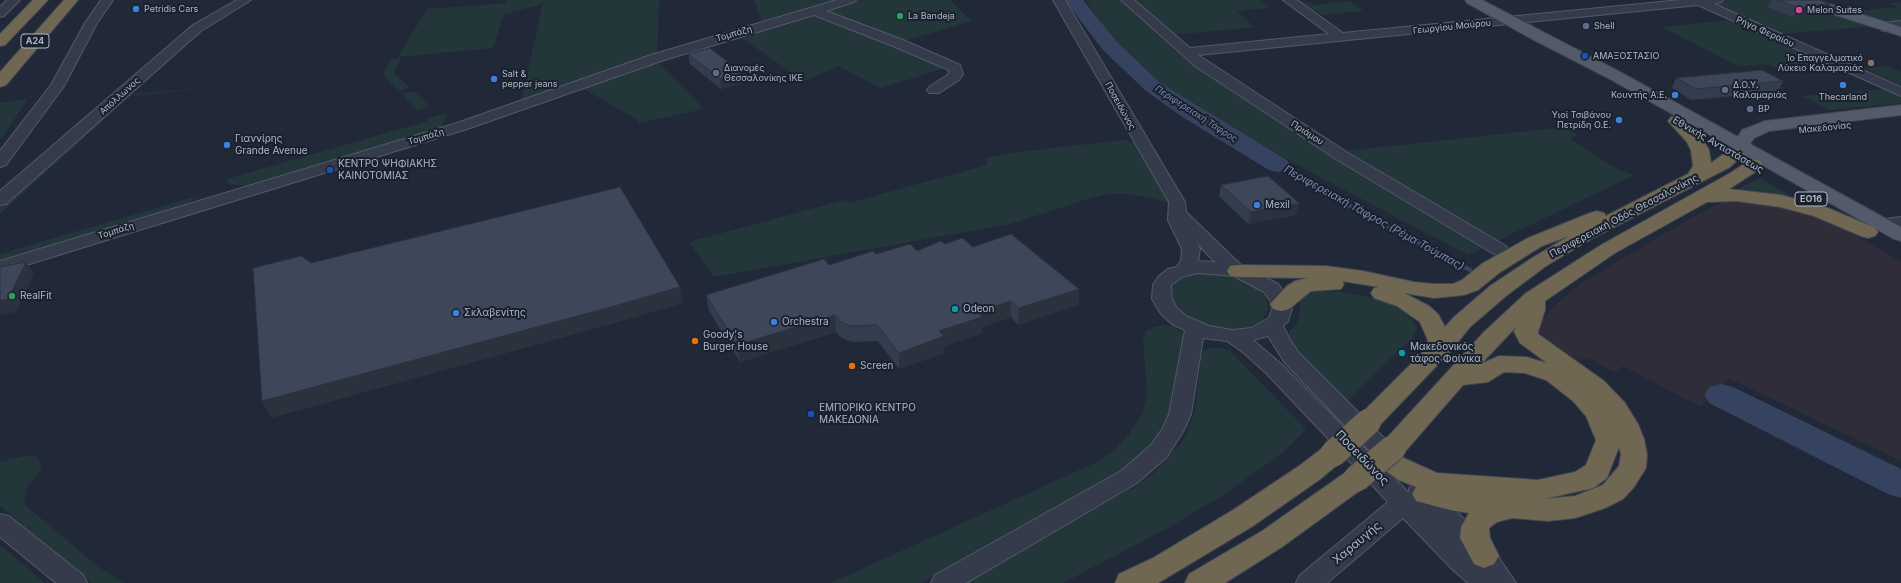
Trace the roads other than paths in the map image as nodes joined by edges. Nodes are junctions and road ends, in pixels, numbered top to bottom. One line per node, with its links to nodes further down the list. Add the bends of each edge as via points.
1 (14, 0): 15 (street)
2 (41, 0): 22 (highway, Α24)
3 (71, 0): 24 (highway, Α24)
4 (107, 0): 34 (street, via 90,23 57,86)
5 (245, 0): 38 (street, Απόλλωνος, via 197,28)
6 (850, 0): 14 (street, Τομπάζη)
7 (1059, 0): 39 (street, Ποσειδώνος, via 1177,202)
8 (1127, 0): 23 (street, Πριάμου)
9 (1289, 0): 21 (street)
10 (1472, 0): 16 (main road, Εθνικής Αντιστάσεως / ΕΟ16)
11 (1717, 0): 13 (street, Γεωργίου Μαύρου)
12 (1803, 0): 18 (main road)
13 (1697, 1): 16 (street, Γεωργίου Μαύρου); 26 (street, Ρήγα Φεραίου)
14 (815, 11): 25 (street, via 955,68 954,77); 44 (street, Τομπάζη, via 656,58 462,126)
15 (0, 14)
16 (1511, 21): 20 (main road, Εθνικής Αντιστάσεως / ΕΟ16); 21 (street, Γεωργίου Μαύρου)
17 (1901, 25): 18 (street)
18 (1883, 27): 19 (main road)
19 (1901, 32)
20 (1537, 36): 29 (main road, Εθνικής Αντιστάσεως / ΕΟ16, via 1579,65); 30 (main road, Εθνικής Αντιστάσεως / ΕΟ16)
21 (1342, 38): 23 (street, Γεωργίου Μαύρου)
22 (0, 42)
23 (1187, 52): 42 (street, Πριάμου, via 1342,156)
24 (0, 82)
25 (934, 90)
26 (1901, 92)
27 (1901, 110): 31 (main road, Μακεδονίας, via 1798,120)
28 (1901, 120): 33 (main road, Μακεδονίας, via 1779,134 1765,142)
29 (1677, 121): 32 (main road, Εθνικής Αντιστάσεως / ΕΟ16); 35 (highway, via 1700,150 1702,166)
30 (1698, 121): 31 (main road, Μακεδονίας, via 1732,129); 32 (main road, Εθνικής Αντιστάσεως / ΕΟ16)
31 (1758, 128): 32 (main road, Περιφερειακή Οδός Θεσσαλονίκης, via 1748,134)
32 (1738, 150): 33 (main road, Εθνικής Αντιστάσεως / ΕΟ16); 35 (highway, Περιφερειακή Οδός Θεσσαλονίκης, via 1724,163)
33 (1757, 160): 37 (highway, Περιφερειακή Οδός Θεσσαλονίκης); 40 (main road, Εθνικής Αντιστάσεως / ΕΟ16)
34 (0, 162)
35 (1696, 177): 36 (highway, Περιφερειακή Οδός Θεσσαλονίκης)
36 (1660, 196): 46 (highway, via 1548,235 1502,261 1470,285 1456,290 1414,289 1363,277 1326,272); 52 (highway, Περιφερειακή Οδός Θεσσαλονίκης, via 1586,234 1539,262 1480,306)
37 (1698, 199): 40 (highway, via 1727,194 1774,199); 47 (highway, Περιφερειακή Οδός Θεσσαλονίκης, via 1608,249)
38 (0, 200)
39 (1177, 214): 45 (street, Ποσειδώνος, via 1177,220 1191,249 1190,260); 46 (street, via 1186,220 1216,254)
40 (1884, 226): 41 (main road, Εθνικής Αντιστάσεως / ΕΟ16); 43 (main road, Εθνικής Αντιστάσεως / ΕΟ16)
41 (1901, 235)
42 (1500, 250)
43 (1901, 250)
44 (0, 266)
45 (1184, 270): 46 (street, via 1209,267); 50 (street, via 1166,280 1160,294 1164,305 1173,316)
46 (1237, 271): 48 (street, via 1254,277 1271,288)
47 (1534, 298): 53 (highway, Περιφερειακή Οδός Θεσσαλονίκης, via 1492,337); 56 (highway, via 1534,310 1526,332 1528,338 1605,397 1625,424 1634,454 1632,468 1624,480 1613,492 1595,501 1575,507 1548,510)
48 (1281, 304): 49 (street, via 1281,316); 52 (highway, via 1295,291 1311,284 1335,284 1370,289 1405,301 1421,311 1435,328)
49 (1273, 325): 51 (street, via 1256,334); 54 (street, Ποσειδώνος, via 1292,358)
50 (1195, 328): 51 (street, via 1213,334); 60 (street, via 1180,414 1159,451 1129,477)
51 (1232, 336): 55 (street, Ποσειδώνος, via 1251,348)
52 (1440, 348): 61 (highway, Περιφερειακή Οδός Θεσσαλονίκης, bridge, via 1368,422 1302,477 1237,522 1164,566)
53 (1456, 378): 54 (highway, Περιφερειακή Οδός Θεσσαλονίκης); 55 (highway, via 1479,376 1499,364 1526,365 1546,370 1570,384 1582,395 1597,412 1609,440 1597,471 1578,482 1538,490)
54 (1395, 456): 55 (highway, via 1419,477); 62 (highway, Περιφερειακή Οδός Θεσσαλονίκης, bridge, via 1356,479 1272,539)
55 (1426, 494): 56 (highway, via 1450,500); 58 (street, Ποσειδώνος, via 1462,563); 63 (street, Χαραυγής)
56 (1515, 508): 58 (highway, via 1489,513 1479,520 1475,527 1475,538)
57 (0, 523): 59 (street)
58 (1486, 570): 64 (street, Ποσειδώνος)
59 (74, 583)
60 (944, 583)
61 (1130, 583)
62 (1200, 583)
63 (1309, 583)
64 (1503, 583)

